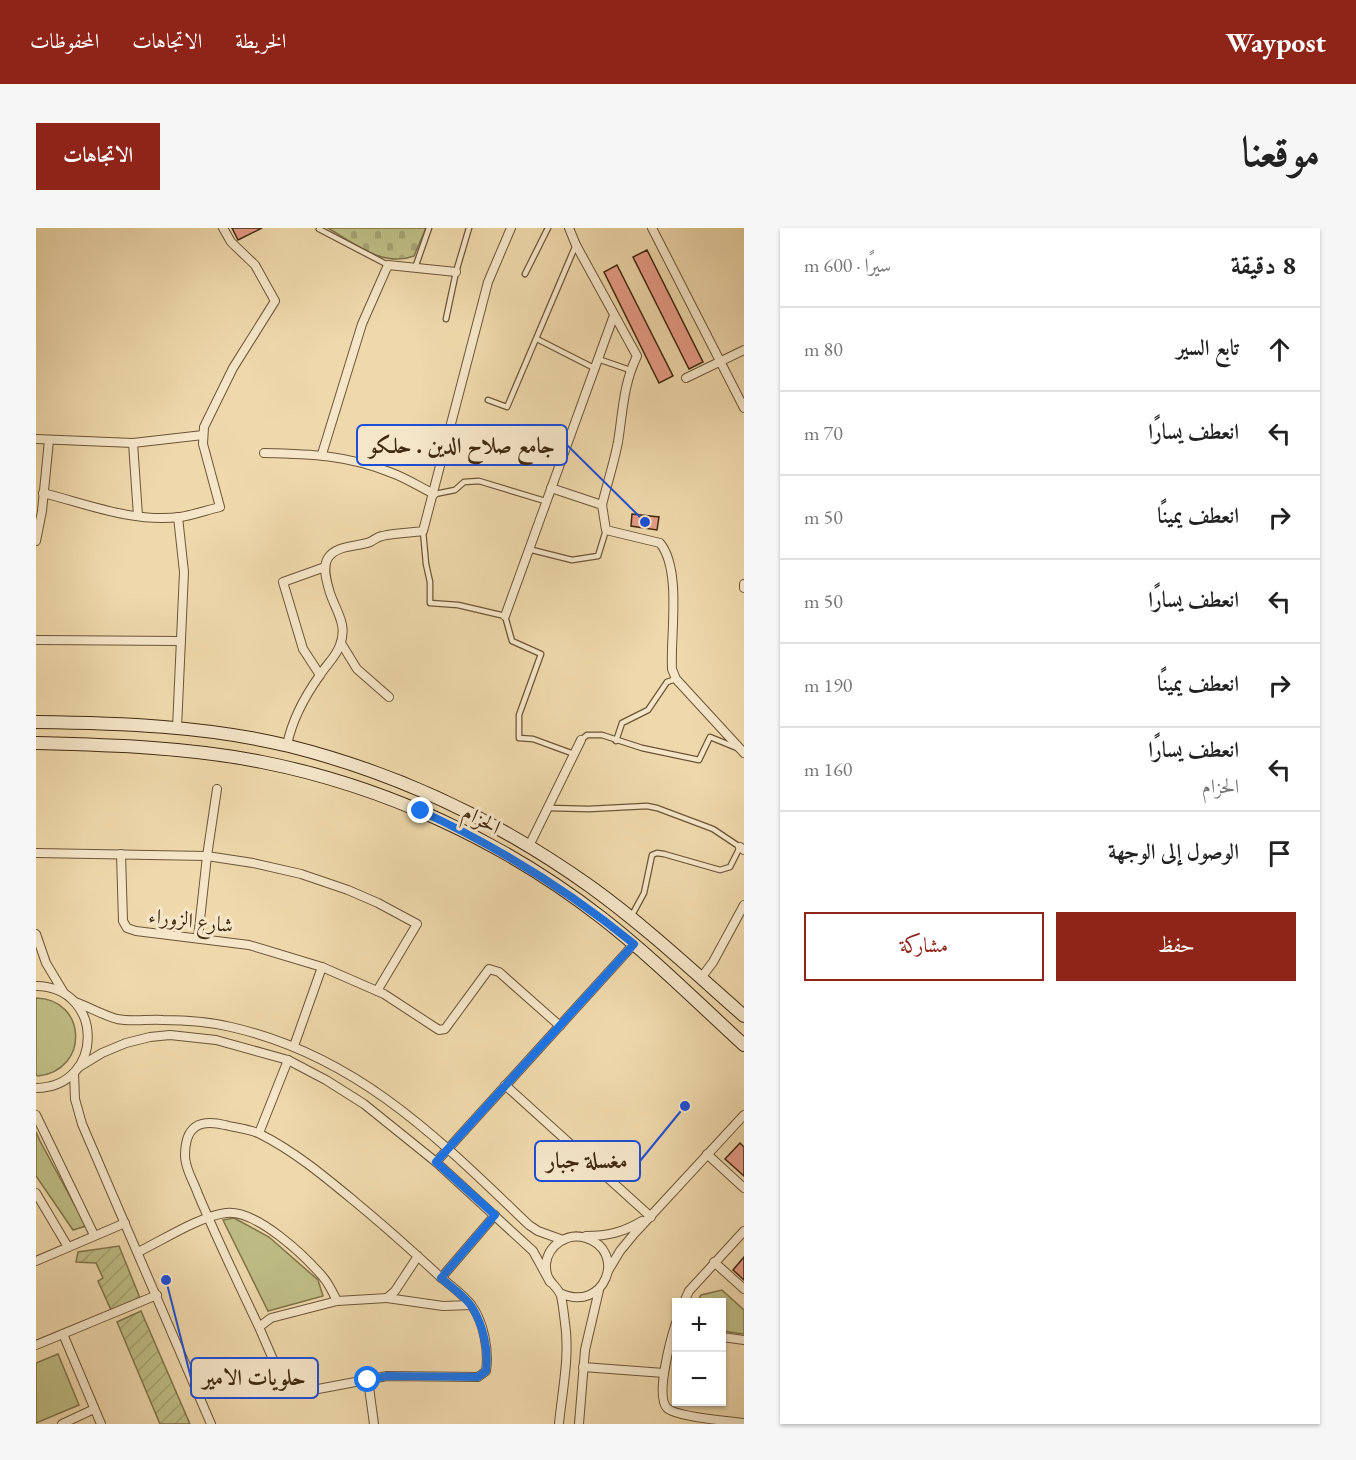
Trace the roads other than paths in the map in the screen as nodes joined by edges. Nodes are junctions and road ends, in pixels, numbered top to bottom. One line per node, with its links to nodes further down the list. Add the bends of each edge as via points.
1 (223, 228): 25 (street, via 231,243 255,265 275,301 233,368)
2 (429, 228): 11 (lane)
3 (470, 228): 12 (lane)
4 (511, 228): 33 (street, via 488,282)
5 (548, 228): 13 (lane)
6 (568, 228): 9 (street)
7 (652, 228): 19 (street)
8 (319, 229): 10 (lane)
9 (576, 246): 14 (street); 16 (lane)
10 (388, 265): 11 (street); 30 (street, via 362,324)
11 (415, 268): 12 (street)
12 (456, 272): 15 (lane)
13 (525, 274)
14 (615, 315): 18 (street); 21 (street, via 637,356)
15 (446, 319)
16 (537, 339): 20 (lane); 23 (lane, via 507,407)
17 (744, 350): 19 (street)
18 (598, 359): 20 (street); 21 (lane)
19 (721, 361): 22 (street); 24 (street)
20 (594, 368): 31 (street)
21 (630, 370): 35 (street)
22 (686, 378)
23 (488, 400)
24 (744, 408)
25 (203, 435): 28 (street); 38 (street, via 220,507)
26 (36, 439): 27 (street)
27 (49, 440): 28 (street); 32 (street)
28 (133, 443): 37 (street)
29 (264, 453): 30 (street)
30 (322, 454): 33 (street, via 394,473)
31 (551, 488): 34 (street); 35 (street)
32 (43, 493): 36 (street); 37 (street)
33 (434, 494): 34 (lane, via 454,490 464,482 478,481); 40 (street)
34 (545, 501): 42 (street)
35 (602, 505): 39 (street)
36 (39, 510): 41 (street)
37 (138, 516): 38 (street)
38 (178, 517): 46 (street, via 184,572)
39 (606, 530): 42 (lane, via 598,556 572,560); 49 (street, via 660,543 664,548 673,582 671,662)
40 (423, 531): 43 (street, via 380,536 339,550 327,559); 44 (lane, via 430,603)
41 (36, 541)
42 (528, 549): 44 (street)
43 (325, 567): 47 (street, via 341,615); 48 (street, via 283,582 303,649)
44 (505, 616): 58 (lane, via 512,641 541,654 519,714 519,738)
45 (36, 640): 46 (street)
46 (181, 641): 52 (street)
47 (341, 643): 48 (street); 50 (street, via 357,669)
48 (320, 675): 56 (street, via 297,714)
49 (675, 679): 54 (lane, via 667,682 648,710 622,723); 57 (street)
50 (389, 697)
51 (36, 722): 52 (main road)
52 (177, 728): 56 (main road)
53 (580, 740): 54 (lane, via 595,734); 58 (street)
54 (616, 741): 57 (lane, via 699,760 710,737)
55 (36, 743): 70 (main road, الحزام, via 107,744 189,752 261,762 346,784 421,811 504,853 575,898)
56 (287, 746): 61 (main road, via 361,767 419,790)
57 (740, 751)
58 (574, 754): 60 (street)
59 (217, 789): 65 (street)
60 (549, 808): 61 (street); 62 (lane, via 657,808 713,829)
61 (529, 846): 67 (main road)
62 (742, 848): 67 (lane, via 730,867 720,870 657,852 652,855 644,893)
63 (36, 853): 64 (street)
64 (121, 854): 65 (street); 69 (street, شارع الزوراء, via 123,921 127,928)
65 (207, 856): 69 (street); 74 (street, via 301,874 364,896 417,924)
66 (744, 905): 72 (street)
67 (631, 917): 72 (main road)
68 (36, 934): 75 (street, via 46,963)
69 (198, 938): 71 (street, شارع الزوراء, via 249,945)
70 (634, 944): 78 (street); 79 (main road, الحزام)
71 (322, 967): 74 (street, شارع الزوراء); 80 (street)
72 (701, 978): 77 (main road)
73 (36, 986): 75 (street)
74 (377, 991): 78 (street, شارع الزوراء, via 434,1028 445,1029 489,969 494,969)
75 (64, 993): 76 (street)
76 (75, 1002): 80 (street, via 118,1019 229,1026); 82 (street, via 88,1030 88,1046)
77 (744, 1016)
78 (560, 1026): 83 (street)
79 (744, 1045)
80 (294, 1046): 88 (street, via 390,1100)
81 (288, 1060): 82 (street, via 216,1040 170,1035 126,1043); 87 (street); 90 (street, via 364,1104)
82 (76, 1070): 84 (street, via 54,1085); 96 (street, via 75,1099 82,1124)
83 (505, 1086): 88 (street); 95 (street)
84 (36, 1088)
85 (36, 1115): 98 (street)
86 (744, 1115): 89 (street)
87 (259, 1133): 94 (street, via 203,1122 190,1132 185,1157); 103 (street, via 314,1167)
88 (448, 1148): 90 (street); 100 (street, via 529,1225)
89 (707, 1154): 91 (street); 95 (street)
90 (436, 1162): 93 (street)
91 (744, 1188)
92 (36, 1193): 101 (street)
93 (495, 1215): 107 (street); 108 (street, via 532,1251)
94 (208, 1217): 102 (street); 115 (street, via 228,1212 250,1216 274,1231 325,1278); 117 (street)
95 (651, 1217): 99 (street, via 607,1236); 106 (street, via 626,1243)
96 (125, 1222): 98 (street); 102 (street)
97 (744, 1231): 105 (street)
98 (94, 1235): 101 (street)
99 (580, 1237): 100 (street); 106 (street, via 604,1251)
100 (563, 1240): 108 (street, via 549,1253 546,1272)
101 (68, 1247): 104 (street)
102 (138, 1252): 112 (street)
103 (418, 1256): 107 (street); 113 (street)
104 (36, 1261)
105 (714, 1262): 109 (street); 114 (street)
106 (608, 1271): 110 (street)
107 (441, 1278): 116 (street)
108 (550, 1282): 111 (street)
109 (744, 1289)
110 (599, 1290): 111 (street, via 584,1298); 123 (street)
111 (560, 1293): 132 (street, via 566,1326)
112 (157, 1295): 118 (street); 130 (street)
113 (387, 1298): 115 (street); 116 (street, via 443,1306)
114 (685, 1298)
115 (337, 1301): 117 (street, via 271,1318)
116 (471, 1305): 125 (street, via 483,1330 487,1361 486,1371 478,1377 387,1376)
117 (259, 1327): 125 (street, via 284,1385 297,1393)
118 (63, 1334): 122 (street); 126 (street)
119 (726, 1338): 120 (street)
120 (744, 1340)
121 (672, 1344): 124 (street)
122 (36, 1346)
123 (583, 1367): 124 (street); 133 (street)
124 (664, 1373): 127 (street, via 661,1397 667,1409)
125 (368, 1380): 131 (street)
126 (94, 1409): 128 (street); 129 (street)
127 (744, 1423)
128 (62, 1424)
129 (101, 1424)
130 (211, 1424)
131 (374, 1424)
132 (559, 1424)
133 (579, 1424)

